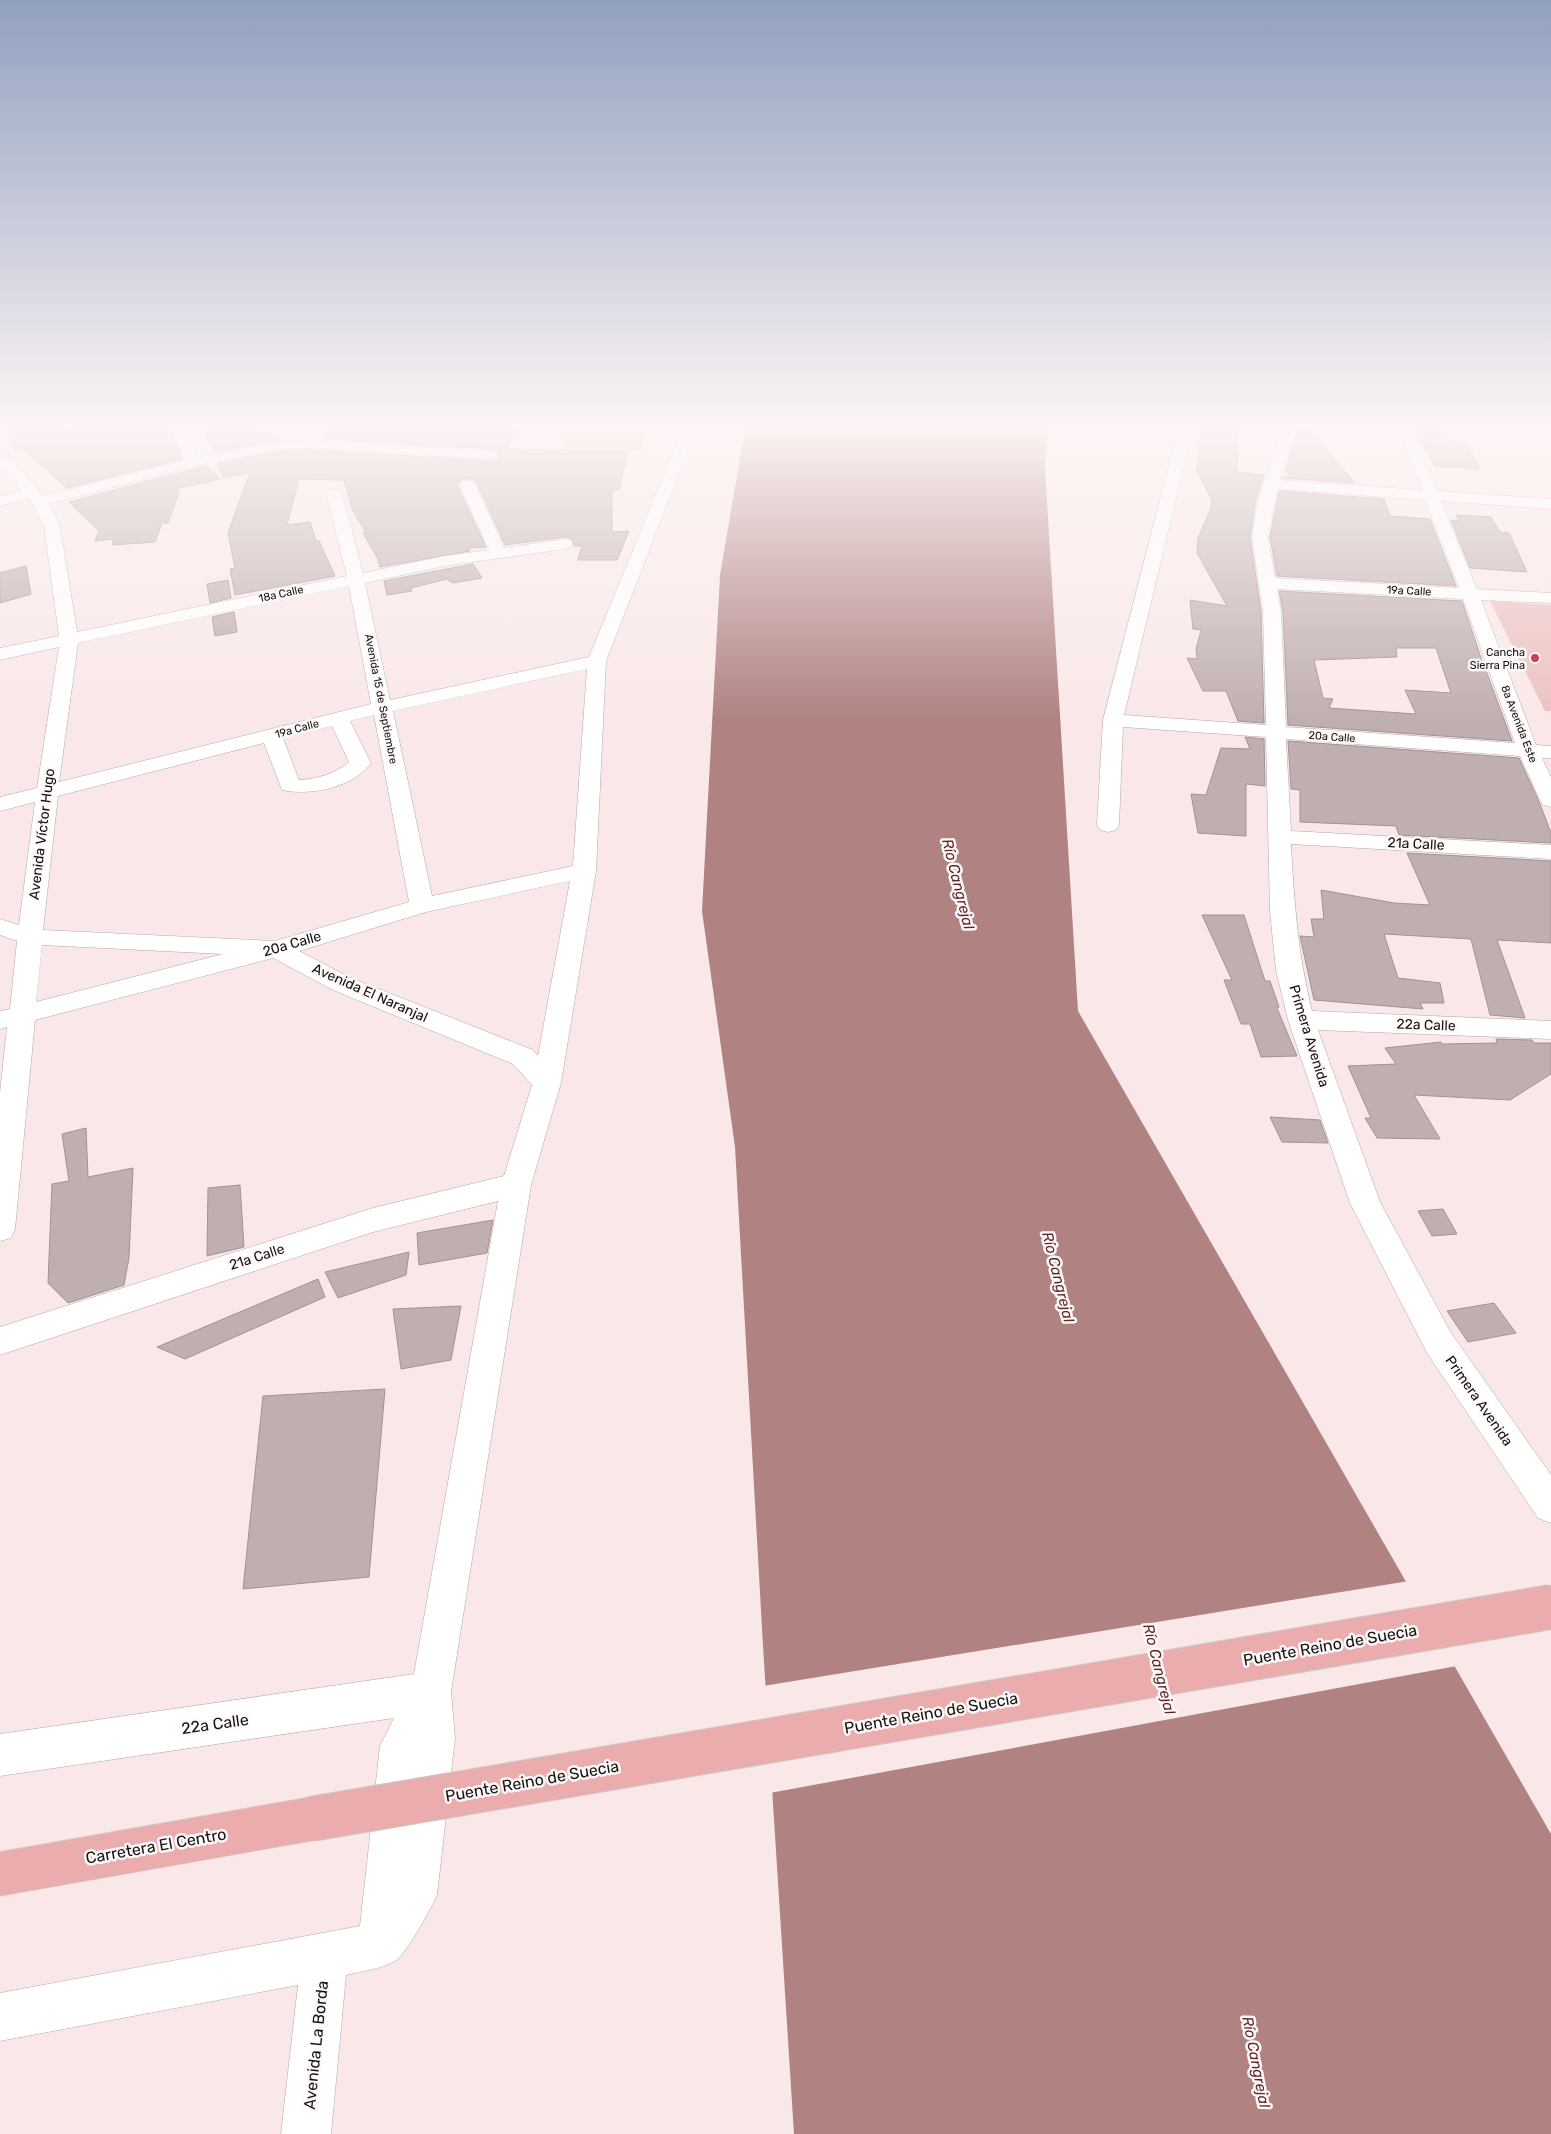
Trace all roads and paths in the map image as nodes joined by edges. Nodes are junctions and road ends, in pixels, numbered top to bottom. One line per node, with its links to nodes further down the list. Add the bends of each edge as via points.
1 (50, 523): 14 (street, Avenida Víctor Hugo)
2 (342, 523): 10 (street, Avenida 15 de Septiembre)
3 (485, 523): 9 (street)
4 (652, 523): 16 (street)
5 (1163, 523): 19 (street)
6 (1262, 523): 11 (street, Primera Avenida, via 1260,536)
7 (1443, 523): 12 (street, 8a Avenida Este)
8 (565, 544): 9 (street, 18a Calle)
9 (499, 554): 10 (street, 18a Calle)
10 (356, 579): 14 (street, 18a Calle); 17 (street, Avenida 15 de Septiembre)
11 (1268, 583): 12 (street, 19a Calle); 20 (street, Primera Avenida, via 1272,612)
12 (1470, 594): 13 (street, 19a Calle); 22 (street, 8a Avenida Este)
13 (1551, 598)
14 (69, 638): 15 (street, 18a Calle); 26 (street, Avenida Víctor Hugo)
15 (0, 654)
16 (597, 661): 17 (street, 19a Calle); 32 (street)
17 (383, 707): 18 (street, 19a Calle); 25 (street, Avenida 15 de Septiembre)
18 (338, 718): 21 (street, 19a Calle); 24 (street, via 360,763)
19 (1113, 720): 20 (street, 20a Calle); 29 (street)
20 (1275, 733): 22 (street, 20a Calle); 30 (street, Primera Avenida)
21 (272, 736): 24 (street, via 290,785 307,787); 26 (street, 19a Calle)
22 (1528, 751): 23 (street, 20a Calle); 27 (street, 8a Avenida Este)
23 (1551, 752)
24 (357, 768): 25 (street)
25 (395, 771): 33 (street, Avenida 15 de Septiembre)
26 (46, 794): 28 (street, 19a Calle); 35 (street, Avenida Víctor Hugo)
27 (1551, 800)
28 (0, 804)
29 (1108, 824)
30 (1281, 837): 31 (street, 21a Calle); 38 (street, Primera Avenida, via 1282,912 1289,970)
31 (1551, 852)
32 (584, 871): 33 (street, 20a Calle); 40 (street)
33 (422, 906): 36 (street, 20a Calle)
34 (0, 926): 35 (street, Avenida El Naranjal)
35 (30, 937): 36 (street, Avenida El Naranjal); 37 (street, Avenida Víctor Hugo)
36 (276, 949): 37 (street, 20a Calle); 40 (street, Avenida El Naranjal, via 342,984 523,1057)
37 (11, 1017): 42 (street, Avenida Víctor Hugo)
38 (1301, 1020): 39 (street, 22a Calle); 44 (street, Primera Avenida, via 1365,1203 1438,1343)
39 (1551, 1030)
40 (547, 1083): 41 (street)
41 (516, 1184): 43 (street, 21a Calle, via 373,1220); 46 (street)
42 (0, 1228)
43 (0, 1341)
44 (1551, 1506)
45 (1551, 1607): 48 (main road, Puente Reino de Suecia, bridge)
46 (430, 1692): 47 (street, 22a Calle); 50 (street, via 434,1738 414,1895 381,1944)
47 (0, 1755)
48 (312, 1819): 49 (main road, Carretera El Centro)
49 (4, 1871)
50 (325, 1957): 51 (street); 52 (street, Avenida La Borda)
51 (0, 2017)
52 (306, 2134)

